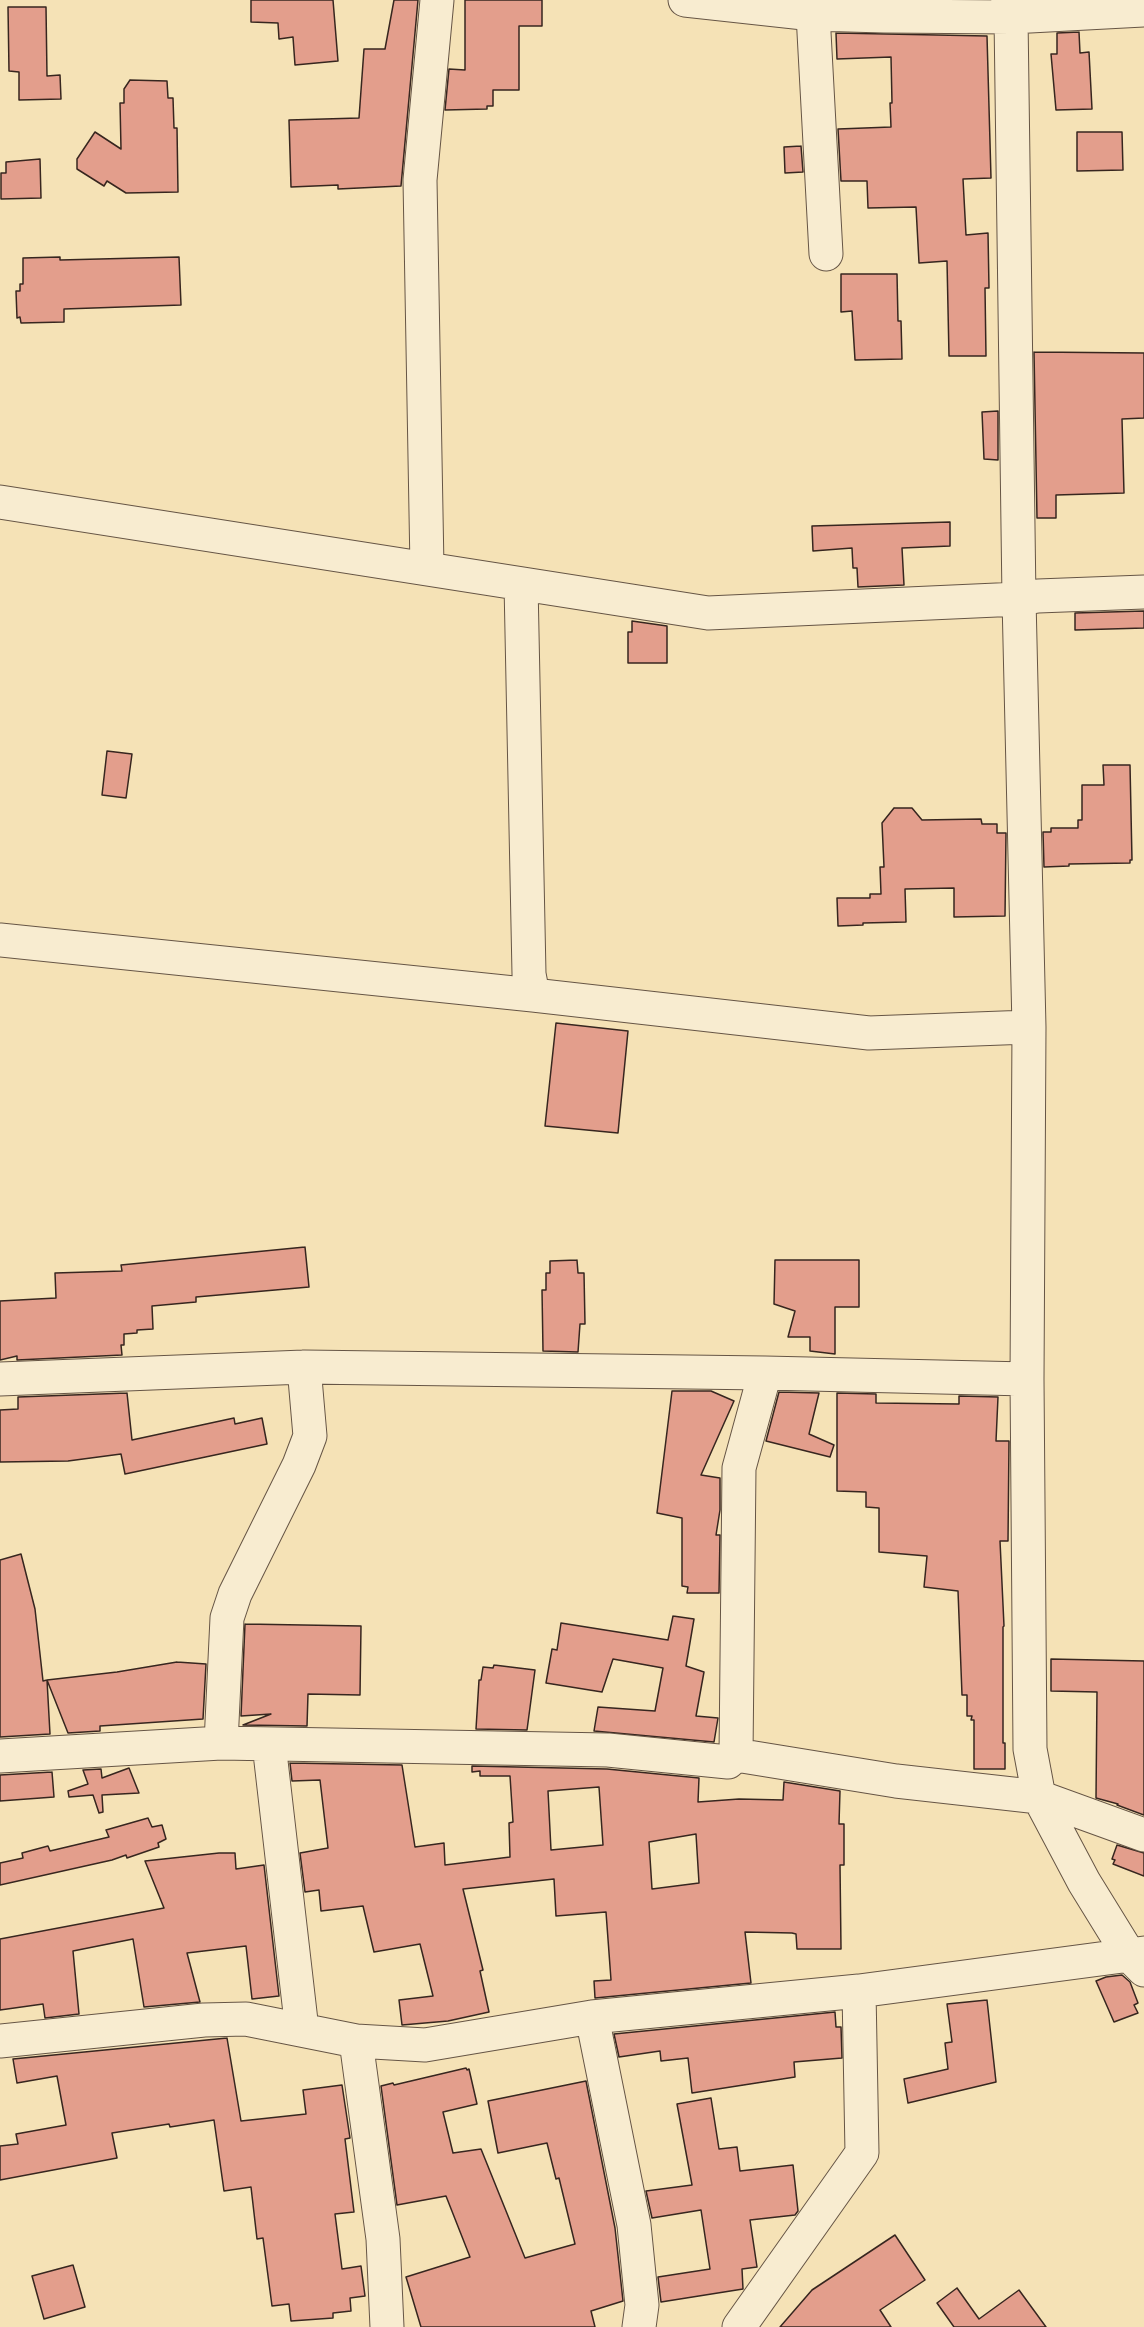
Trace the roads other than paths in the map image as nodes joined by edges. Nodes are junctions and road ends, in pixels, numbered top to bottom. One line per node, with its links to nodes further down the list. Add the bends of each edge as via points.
1 (437, 0): 8 (street, via 420,180)
2 (685, 0): 5 (street)
3 (1009, 9): 4 (street); 5 (street); 11 (street)
4 (1144, 10)
5 (813, 14): 6 (street)
6 (826, 254)
7 (0, 502): 8 (street)
8 (427, 568): 9 (street)
9 (521, 584): 11 (street, via 708,613); 13 (street, via 529,974)
10 (1144, 592): 11 (street)
11 (1019, 599): 14 (street)
12 (0, 940): 13 (street)
13 (533, 994): 14 (street, via 869,1033)
14 (1029, 1027): 18 (street)
15 (304, 1367): 16 (street); 17 (street); 19 (street, via 310,1436 227,1618)
16 (765, 1373): 18 (street); 21 (street, via 739,1468)
17 (0, 1379)
18 (1027, 1379): 23 (street, via 1030,1749)
19 (221, 1743): 20 (street); 22 (street)
20 (268, 1744): 21 (street, via 608,1750 728,1762); 28 (street)
21 (736, 1755): 23 (street)
22 (0, 1756)
23 (1039, 1797): 24 (street); 25 (street, via 1084,1882)
24 (1144, 1835)
25 (1139, 1959): 26 (street)
26 (859, 1991): 27 (street); 33 (street, via 862,2153)
27 (592, 2017): 30 (street, via 425,2045); 32 (street, via 634,2225 642,2305)
28 (302, 2030): 29 (street, via 246,2019 204,2020); 30 (street)
29 (0, 2041)
30 (356, 2041): 31 (street, via 383,2240)
31 (387, 2327)
32 (639, 2327)
33 (739, 2327)

